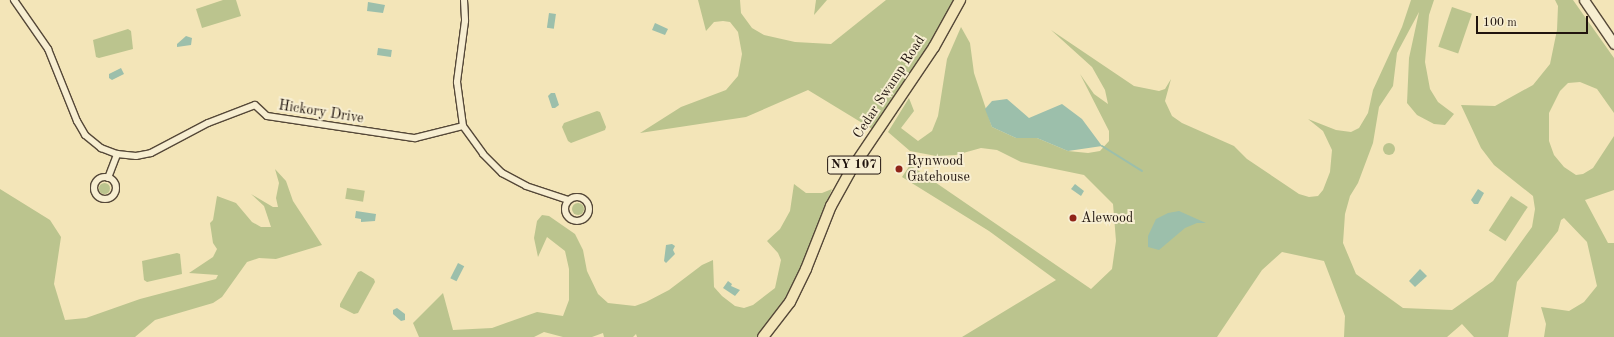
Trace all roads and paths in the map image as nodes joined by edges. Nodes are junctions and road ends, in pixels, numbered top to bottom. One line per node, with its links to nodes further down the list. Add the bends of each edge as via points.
1 (14, 0): 7 (street, Hickory Drive, via 48,49 85,135 101,148)
2 (464, 0): 6 (street, via 465,20 457,82)
3 (960, 0): 10 (main road, Cedar Swamp Road / NY 107, via 934,46 848,173 790,302)
4 (1584, 0): 5 (main road)
5 (1614, 44)
6 (463, 126): 7 (street, Hickory Drive, via 415,138 267,116 255,105 208,123 151,153 136,156); 9 (street, via 483,154 502,173 526,186)
7 (117, 154): 8 (street)
8 (108, 178)
9 (568, 200): 9 (street, via 565,212 570,218 577,221 587,215 589,207 583,198 575,197)
10 (763, 337)

